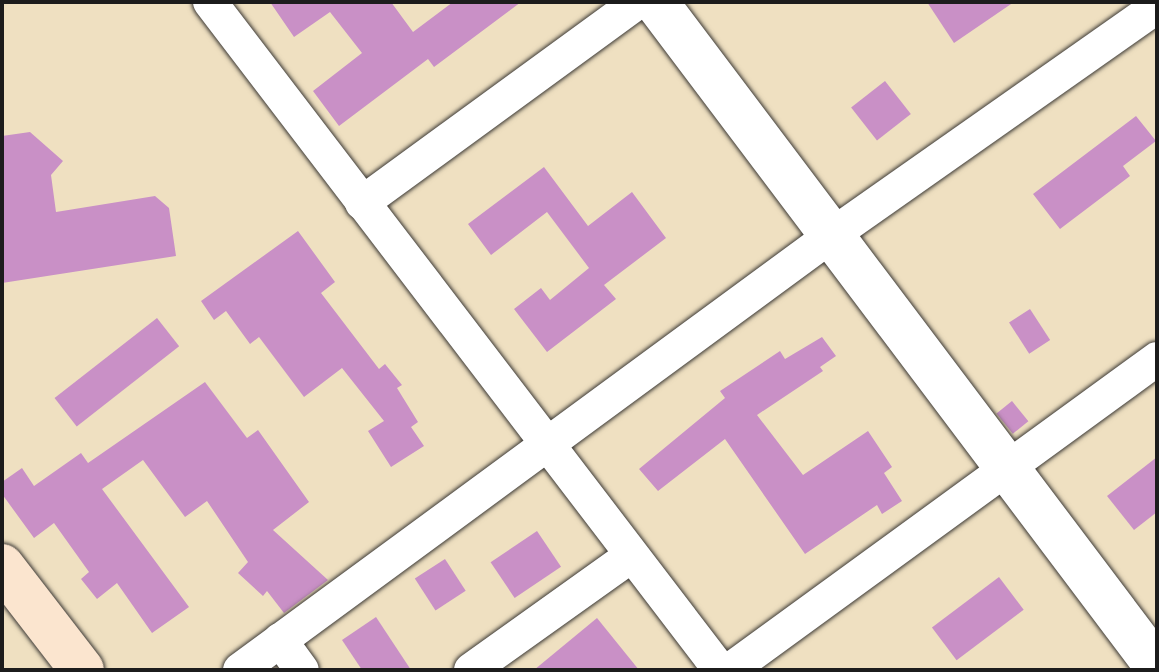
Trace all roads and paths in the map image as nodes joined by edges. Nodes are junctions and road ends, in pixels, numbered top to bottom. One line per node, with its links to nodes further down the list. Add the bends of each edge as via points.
1 (210, 2): 5 (street)
2 (638, 2): 5 (street)
3 (656, 2): 6 (street)
4 (1157, 7): 6 (street)
5 (362, 203): 8 (street)
6 (832, 235): 8 (street); 9 (street)
7 (1157, 359): 9 (street)
8 (546, 444): 10 (street); 12 (street)
9 (1008, 470): 13 (street); 19 (street)
10 (631, 556): 17 (street); 18 (street)
11 (2, 566): 14 (main road)
12 (280, 640): 15 (street); 16 (street)
13 (1157, 667)
14 (82, 670)
15 (240, 670)
16 (302, 670)
17 (471, 670)
18 (720, 670)
19 (730, 670)

